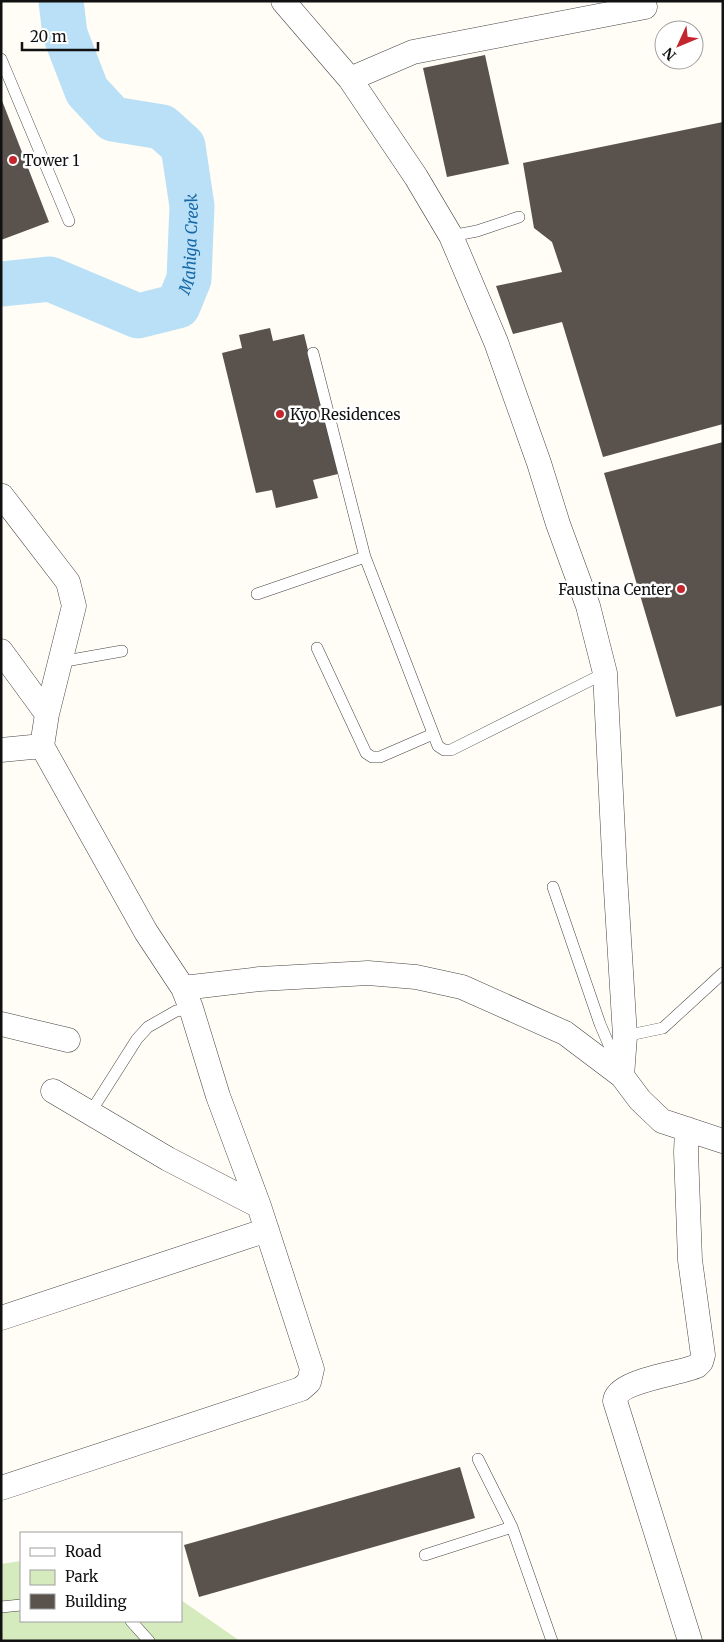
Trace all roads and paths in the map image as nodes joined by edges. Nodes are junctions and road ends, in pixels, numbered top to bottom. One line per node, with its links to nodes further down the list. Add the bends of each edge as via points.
1 (283, 1): 4 (street)
2 (644, 7): 4 (street, via 413,52)
3 (1, 59): 6 (lane)
4 (350, 79): 7 (street)
5 (519, 218): 7 (lane)
6 (69, 221)
7 (451, 236): 16 (street, via 496,342 540,463 588,606)
8 (313, 353): 10 (lane)
9 (2, 496): 15 (street, via 68,582 74,606)
10 (365, 557): 11 (lane); 18 (lane)
11 (258, 594)
12 (318, 648): 18 (lane, via 366,753 380,757)
13 (1, 651): 17 (street)
14 (122, 651): 15 (lane)
15 (60, 662): 17 (street)
16 (605, 673): 18 (lane, via 451,750 438,746); 25 (street)
17 (47, 714): 19 (street)
18 (433, 734)
19 (42, 746): 20 (street); 23 (street, via 146,932)
20 (1, 750)
21 (553, 887): 27 (lane, via 600,1024)
22 (723, 973): 25 (lane, via 663,1028)
23 (187, 998): 27 (street, via 260,979 368,973 416,977 462,987 565,1033); 29 (lane, via 176,1011 148,1027 137,1038); 32 (street, via 218,1096)
24 (1, 1024): 26 (street)
25 (625, 1036): 27 (street)
26 (68, 1040)
27 (622, 1076): 30 (street, via 662,1121)
28 (53, 1091): 29 (street)
29 (90, 1113): 32 (street, via 168,1159)
30 (687, 1129): 31 (street); 44 (street, via 690,1260 703,1351 701,1362 694,1367 632,1384 619,1392 615,1401)
31 (723, 1141)
32 (259, 1206): 33 (street)
33 (267, 1230): 34 (street); 36 (street, via 312,1369 309,1382 301,1389)
34 (1, 1318)
35 (478, 1459): 37 (lane)
36 (1, 1488)
37 (512, 1527): 38 (lane); 43 (lane)
38 (425, 1555)
39 (20, 1604): 40 (lane)
40 (1, 1607)
41 (132, 1622): 42 (lane)
42 (149, 1641)
43 (552, 1641)
44 (690, 1641)

